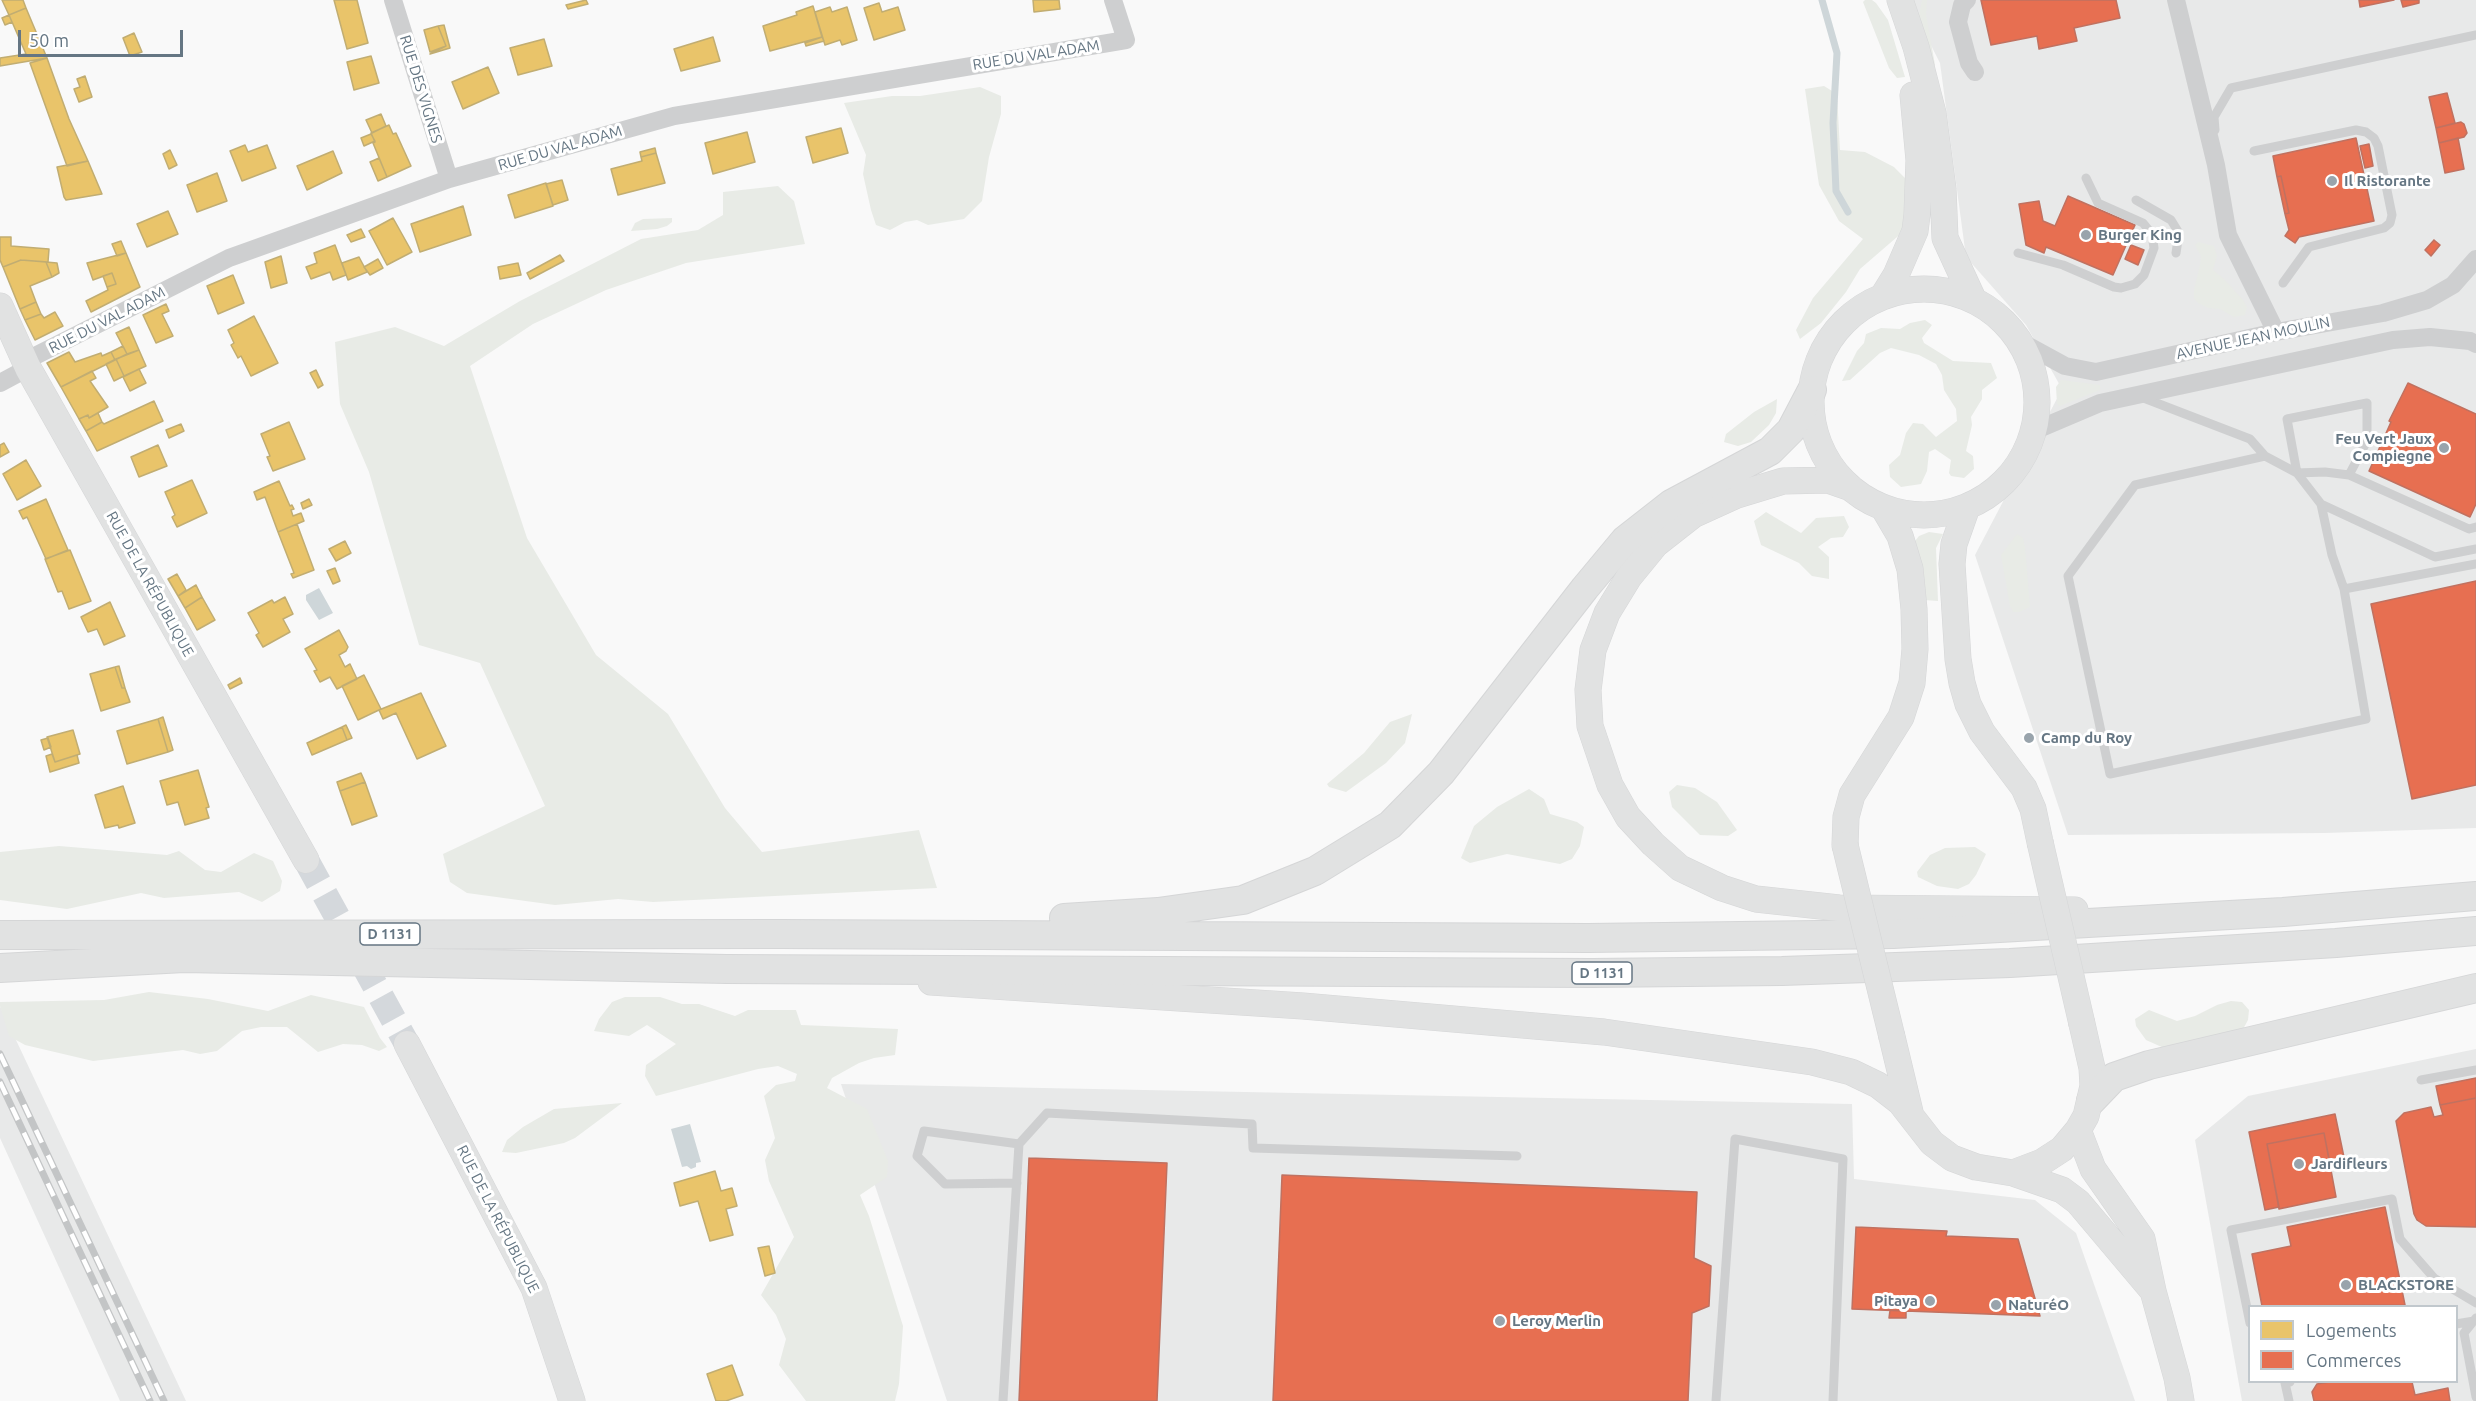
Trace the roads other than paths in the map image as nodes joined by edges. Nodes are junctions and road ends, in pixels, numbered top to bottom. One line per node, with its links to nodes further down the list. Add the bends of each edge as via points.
1 (393, 0): 12 (street, RUE DES VIGNES)
2 (1113, 0): 12 (street, RUE DU VAL ADAM, via 1126,40 674,116)
3 (1885, 0): 18 (main road, via 1910,71 1919,160 1915,231)
4 (1900, 0): 19 (main road, via 1933,113 1945,238)
5 (1967, 0): 8 (street, via 1958,22)
6 (2176, 0): 10 (street)
7 (2476, 35): 10 (lane, via 2231,88 2214,117)
8 (1975, 72)
9 (2254, 151): 17 (lane, via 2356,130 2367,132 2378,146 2392,215 2390,223 2384,228 2309,247)
10 (2216, 165): 21 (street, via 2228,235)
11 (2086, 178): 14 (lane, via 2098,203 2143,223 2152,234 2154,248 2144,275 2135,284 2114,287 2063,265)
12 (449, 179): 24 (street, RUE DU VAL ADAM, via 229,258)
13 (2136, 200): 15 (lane, via 2171,220 2179,234)
14 (2018, 253)
15 (2176, 253)
16 (2476, 259): 21 (street, AVENUE JEAN MOULIN, via 2453,285 2427,300 2383,313)
17 (2283, 283)
18 (1883, 296): 19 (main road, via 1919,288); 26 (main road, via 1856,311 1834,333 1819,360)
19 (1974, 299): 22 (main road, via 2008,324)
20 (0, 306): 24 (main road, RUE DE LA RÉPUBLIQUE)
21 (2276, 332): 22 (street, AVENUE JEAN MOULIN, via 2096,372 2065,366)
22 (2021, 342): 28 (main road, via 2036,385)
23 (2476, 344): 27 (street, AVENUE JEAN MOULIN, via 2430,337 2393,340)
24 (27, 365): 25 (street, RUE DU VAL ADAM); 40 (main road, RUE DE LA RÉPUBLIQUE)
25 (0, 383)
26 (1812, 390): 32 (main road, via 1813,421 1822,451); 44 (main road, via 1791,430 1770,451 1671,504 1625,540 1442,773 1390,825 1315,871 1243,900 1158,912)
27 (2138, 396): 28 (street, AVENUE JEAN MOULIN, via 2100,403); 29 (lane, via 2250,439)
28 (2034, 431): 35 (main road, via 2021,460 2002,484)
29 (2265, 456): 30 (lane); 39 (lane, via 2135,485 2068,576 2110,774 2366,719)
30 (2297, 473): 31 (lane); 31 (lane, via 2288,419 2367,403 2367,441); 33 (lane)
31 (2349, 475): 36 (lane, via 2469,529)
32 (1851, 488): 34 (main road); 42 (main road, via 1828,480 1783,481 1737,495 1693,515 1656,544 1607,613 1593,650 1588,690 1590,726 1610,785 1628,817 1653,844 1680,868 1755,899 1839,908)
33 (2321, 504): 37 (lane, via 2434,557); 39 (lane)
34 (1883, 507): 35 (main road, via 1933,515); 53 (main road, bridge, via 1900,536 1910,569 1915,650 1912,683 1901,717 1852,795 1845,844)
35 (1967, 507): 52 (main road, bridge, via 1954,544 1952,564 1962,683 1982,732 2024,788 2033,809 2092,1068)
36 (2476, 527)
37 (2476, 549)
38 (2476, 564): 39 (lane)
39 (2344, 589)
40 (306, 860)
41 (2476, 897): 42 (main road, D 1131)
42 (2283, 912): 44 (main road, D 1131, via 1893,934 1623,938)
43 (2476, 931): 47 (main road, D 1131, via 2010,963 1782,971)
44 (780, 934): 45 (main road, D 1131)
45 (0, 935)
46 (0, 968): 47 (main road, D 1131, via 184,958)
47 (727, 969): 53 (main road, via 1303,1006 1604,1032 1812,1062 1851,1072 1878,1085)
48 (2476, 988): 52 (main road, via 2150,1065 2114,1077)
49 (407, 1044): 68 (main road, RUE DE LA RÉPUBLIQUE, via 534,1288)
50 (2476, 1070): 51 (lane)
51 (2421, 1080)
52 (2091, 1101): 54 (main road)
53 (1910, 1114): 57 (main road, via 1932,1143 1952,1158 1976,1167)
54 (2078, 1130): 57 (main road, via 2052,1156); 59 (main road, via 2093,1169 2142,1239)
55 (1019, 1144): 56 (lane, via 1047,1113 1252,1124 1253,1148); 58 (lane); 58 (lane, via 924,1131 917,1156 945,1184)
56 (1517, 1156)
57 (2013, 1173): 59 (main road, via 2054,1186 2078,1202)
58 (1017, 1183): 69 (lane)
59 (2153, 1291): 66 (main road)
60 (2476, 1303): 61 (lane, via 2433,1278 2400,1239 2392,1199 2231,1230)
61 (2248, 1313)
62 (2475, 1319): 63 (lane); 64 (lane, via 2464,1333)
63 (2458, 1324)
64 (2462, 1350): 67 (lane)
65 (2284, 1383): 73 (lane)
66 (2179, 1390): 72 (main road)
67 (2476, 1397)
68 (573, 1401)
69 (1003, 1401)
70 (1716, 1401): 71 (lane, via 1735,1139 1844,1159)
71 (1833, 1401)
72 (2189, 1401)
73 (2289, 1401)

